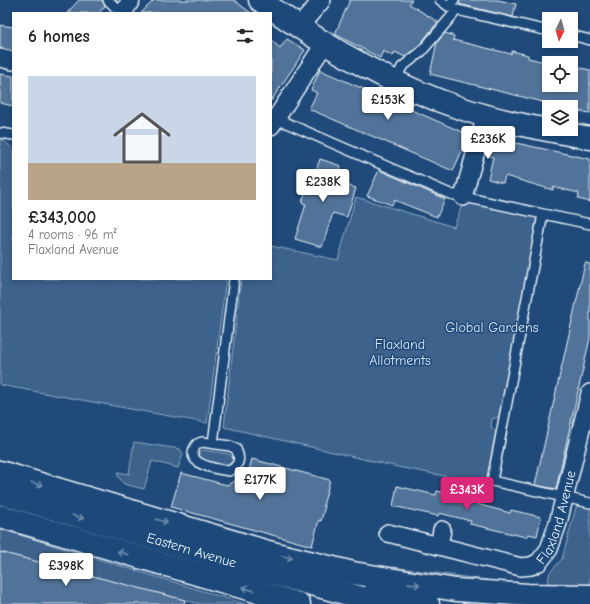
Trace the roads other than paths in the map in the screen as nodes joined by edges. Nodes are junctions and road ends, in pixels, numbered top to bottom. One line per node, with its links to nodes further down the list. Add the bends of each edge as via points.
1 (108, 0): 7 (lane)
2 (131, 0): 8 (street)
3 (260, 0): 9 (main road)
4 (322, 0): 9 (street)
5 (440, 0): 6 (lane)
6 (453, 5): 10 (lane); 16 (lane, via 421,52 402,67)
7 (121, 12)
8 (123, 12)
9 (299, 27): 13 (main road)
10 (542, 29)
11 (578, 37): 12 (lane)
12 (590, 40)
13 (325, 43): 16 (main road); 18 (street)
14 (0, 58): 15 (street)
15 (12, 61)
16 (395, 81): 17 (main road, via 436,99)
17 (486, 116): 21 (main road); 22 (street)
18 (272, 122): 22 (lane)
19 (0, 133): 20 (lane)
20 (12, 135)
21 (590, 138)
22 (463, 197): 23 (lane)
23 (543, 214): 24 (lane); 30 (lane, via 492,481)
24 (590, 224)
25 (234, 280): 27 (lane)
26 (590, 393): 30 (street, Flaxland Avenue)
27 (213, 443): 27 (lane, via 236,449 239,460 236,467 229,471 197,463 193,451 197,444)
28 (0, 472): 35 (main road, one-way to 35, via 268,552 353,573 399,582 487,593)
29 (0, 493): 34 (main road, Eastern Avenue, one-way to 34)
30 (565, 497): 31 (lane); 33 (street, Flaxland Avenue, via 549,550 532,566 521,567 441,538)
31 (590, 503)
32 (0, 516): 36 (main road, Eastern Avenue, one-way to 32)
33 (388, 534)
34 (328, 590): 37 (main road, Eastern Avenue); 38 (main road)
35 (590, 596)
36 (299, 604)
37 (385, 604)
38 (428, 604)

